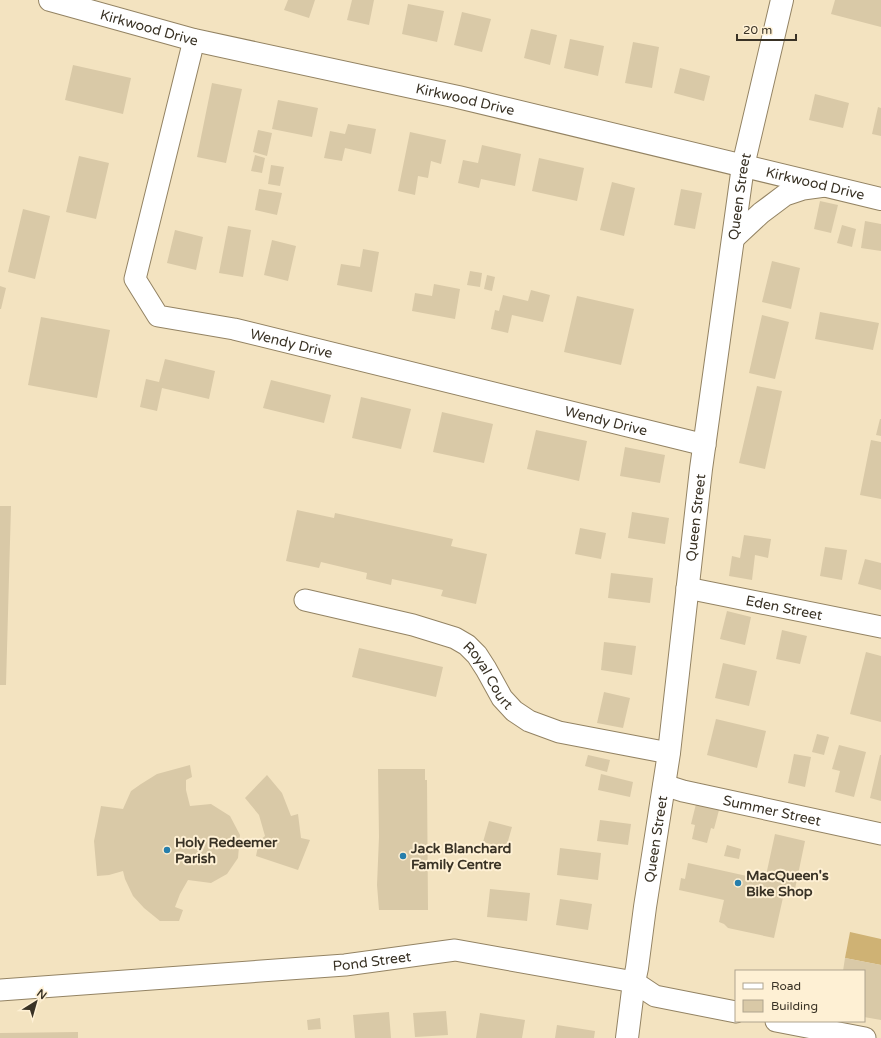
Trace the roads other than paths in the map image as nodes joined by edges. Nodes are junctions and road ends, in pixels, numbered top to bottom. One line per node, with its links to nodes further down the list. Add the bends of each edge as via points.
1 (50, 0): 3 (street, Kirkwood Drive)
2 (782, 0): 4 (street, Queen Street)
3 (194, 40): 4 (street, Kirkwood Drive, via 458,97); 8 (street, Wendy Drive, via 135,279 158,316 234,329)
4 (744, 166): 5 (street, Kirkwood Drive); 7 (street, Queen Street)
5 (826, 186): 6 (street, Kirkwood Drive); 7 (street, via 785,194)
6 (881, 199)
7 (733, 239): 8 (street, Queen Street)
8 (705, 445): 9 (street, Queen Street)
9 (687, 588): 11 (street, Eden Street); 12 (street, Queen Street)
10 (305, 600): 12 (street, Royal Court, via 413,625 455,638 477,655 502,698 514,711 529,721 559,732)
11 (881, 627)
12 (669, 753): 13 (street, Queen Street)
13 (664, 785): 14 (street, Summer Street); 15 (street, Queen Street)
14 (881, 834)
15 (634, 982): 16 (street, Pond Street, via 455,950 345,965); 17 (street, Pond Street, via 655,996); 19 (street, Queen Street)
16 (0, 990)
17 (735, 1012)
18 (781, 1022): 20 (street)
19 (627, 1038)
20 (865, 1038)

